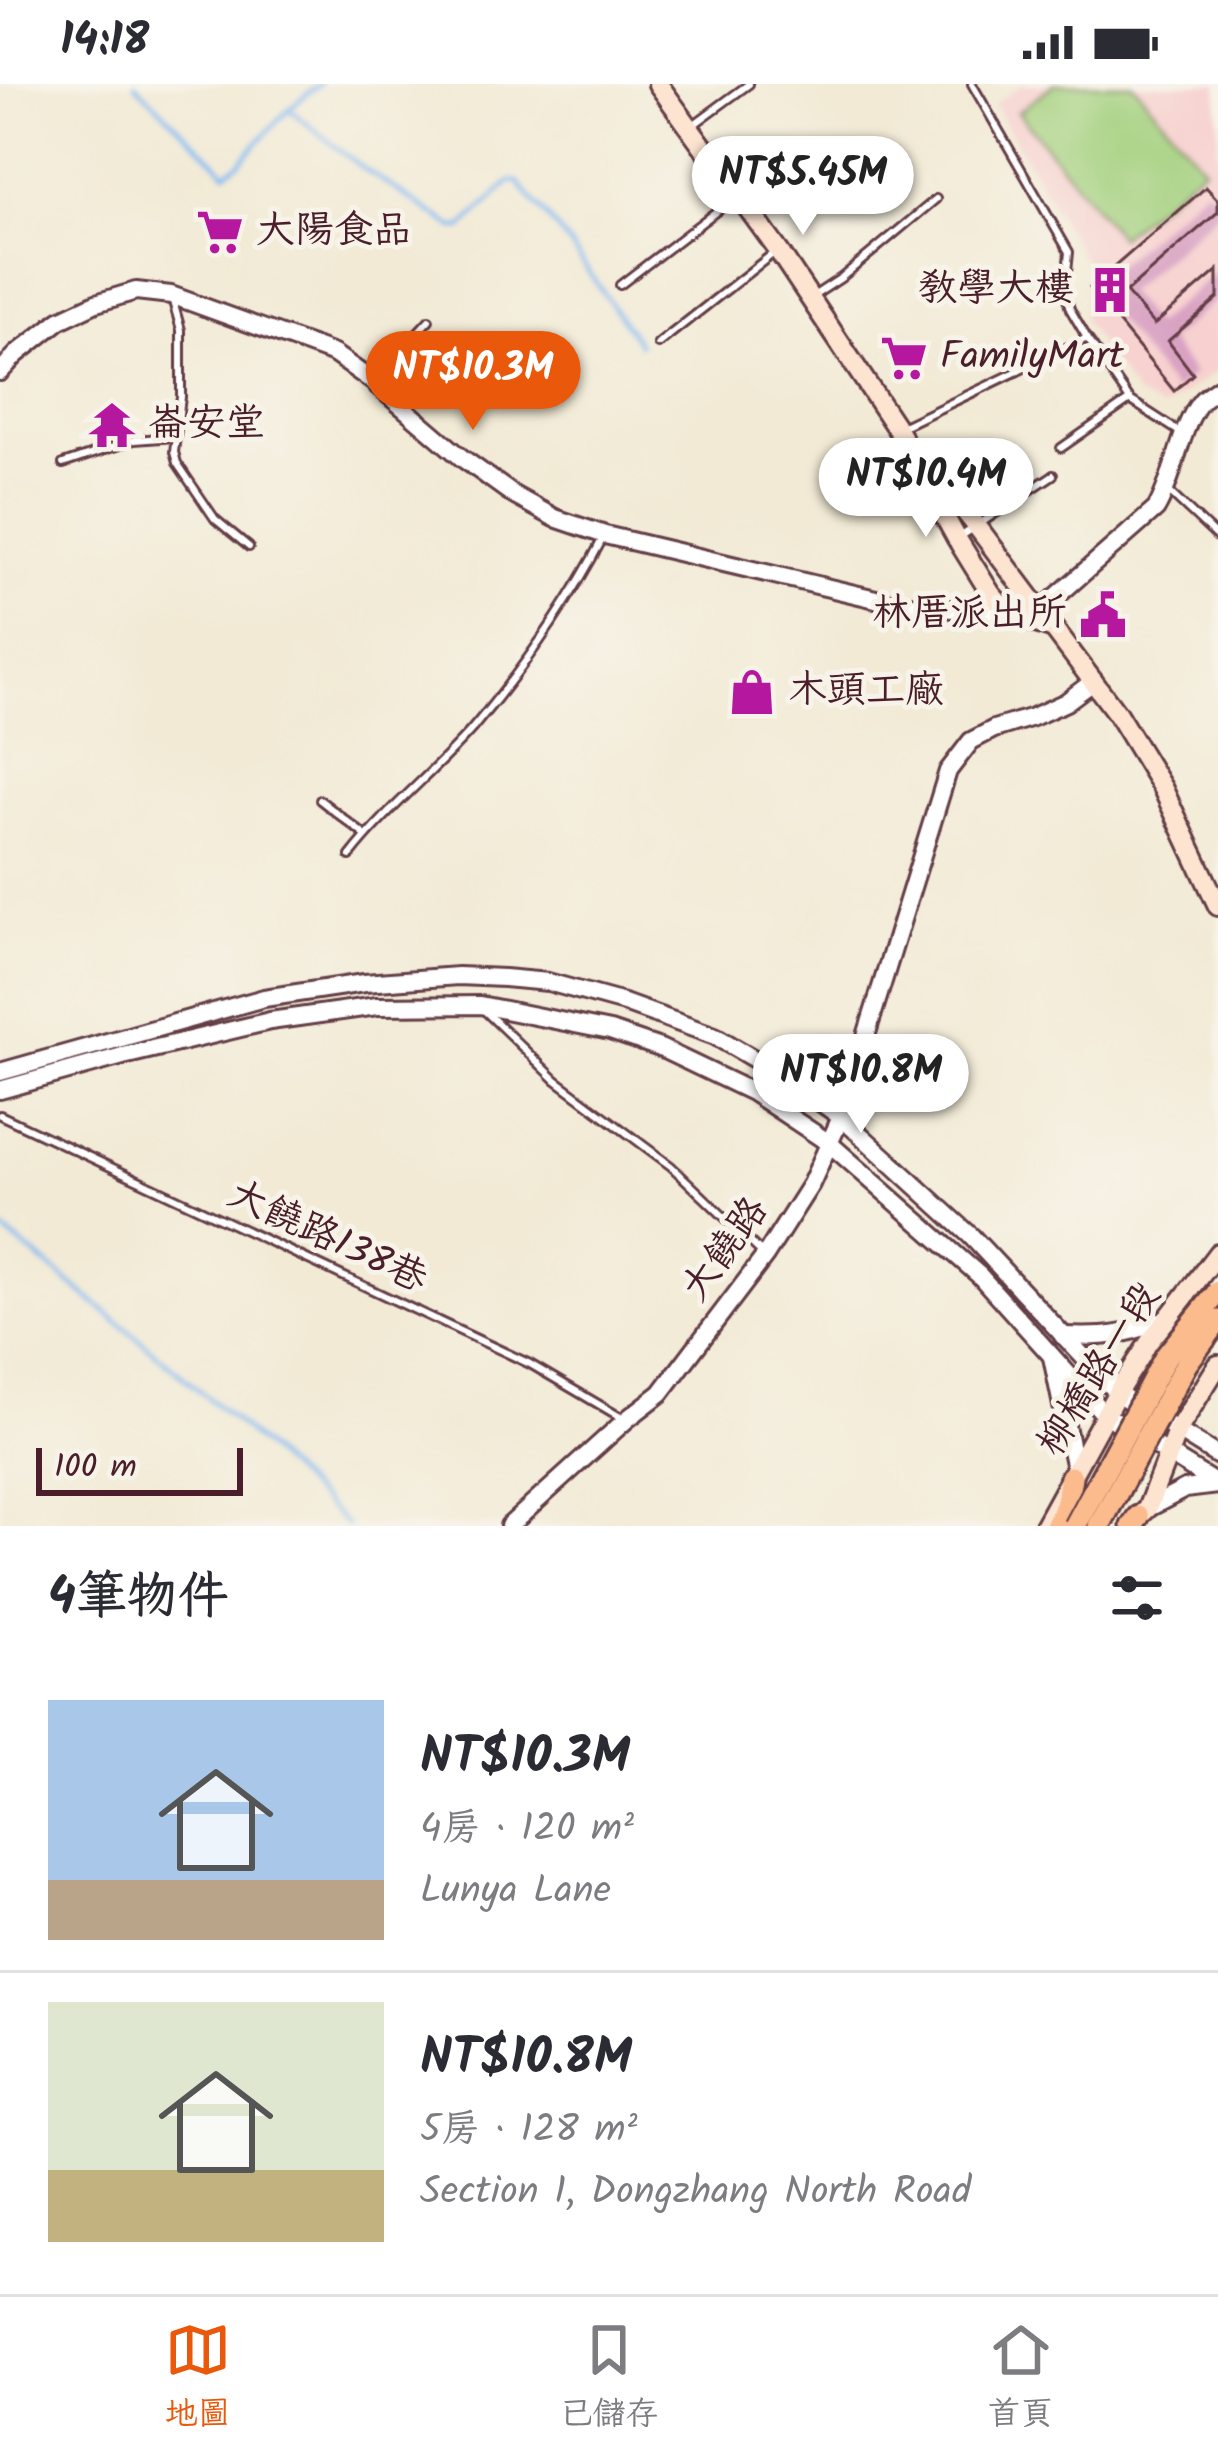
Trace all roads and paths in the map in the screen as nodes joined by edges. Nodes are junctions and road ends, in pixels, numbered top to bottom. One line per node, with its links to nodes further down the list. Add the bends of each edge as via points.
1 (658, 84): 4 (main road)
2 (749, 84): 4 (lane)
3 (972, 84): 12 (lane, via 1069,252 1065,292)
4 (690, 127): 5 (main road)
5 (738, 195): 7 (main road); 8 (lane)
6 (936, 200): 10 (lane)
7 (778, 250): 10 (main road); 13 (lane)
8 (620, 285)
9 (171, 295): 14 (street, via 136,291 96,303 60,320); 15 (street, via 334,354); 20 (lane, via 181,329)
10 (810, 298): 18 (main road)
11 (429, 320): 15 (lane)
12 (1087, 338): 17 (lane); 18 (lane)
13 (658, 344)
14 (0, 372)
15 (372, 381): 26 (street, via 515,496)
16 (1218, 388): 19 (street, via 1201,401)
17 (1130, 400): 19 (lane); 21 (lane)
18 (898, 428): 25 (main road); 28 (main road)
19 (1184, 435): 24 (street)
20 (176, 437): 22 (lane, via 134,440); 29 (lane, via 178,463 215,519)
21 (1061, 448)
22 (63, 464)
23 (1053, 475): 25 (lane)
24 (1167, 490): 27 (lane); 30 (street)
25 (976, 525): 28 (lane); 30 (main road)
26 (605, 535): 31 (street, via 897,604); 35 (lane, via 514,677)
27 (1218, 538)
28 (957, 539): 31 (main road)
29 (249, 547)
30 (1040, 611): 31 (street); 32 (main road)
31 (1009, 614): 32 (main road)
32 (1054, 629): 33 (main road)
33 (1094, 680): 37 (main road, via 1163,788); 42 (street, 大饒路, via 1034,718 971,741 948,771)
34 (320, 800): 35 (lane)
35 (366, 836): 36 (lane)
36 (350, 856)
37 (1218, 906)
38 (480, 1005): 40 (street, via 377,1006 270,1021); 43 (street, via 660,1048 752,1092); 45 (lane, via 556,1080 671,1166)
39 (0, 1072): 42 (street, via 264,998 364,982 504,978 548,982 715,1036)
40 (0, 1090)
41 (0, 1114): 54 (lane, 大饒路138巷, via 530,1364)
42 (841, 1117): 43 (street, 大饒路); 49 (street, via 971,1236)
43 (829, 1143): 45 (street, 大饒路); 50 (street, via 980,1276)
44 (1218, 1253): 47 (main road, 柳橋路一段)
45 (765, 1256): 54 (street, 大饒路, via 661,1393)
46 (1218, 1292): 64 (highway, bridge, via 1166,1356)
47 (1169, 1318): 49 (street, via 1104,1338); 52 (main road, 柳橋路一段)
48 (1218, 1321): 65 (highway, bridge, via 1186,1364)
49 (1063, 1336): 52 (street)
50 (1052, 1356): 53 (street); 58 (street)
51 (1218, 1365): 55 (main road)
52 (1117, 1393): 53 (main road, 柳橋路一段); 55 (street)
53 (1104, 1414): 56 (street); 58 (main road, 柳橋路一段)
54 (626, 1420): 61 (street, 大饒路)
55 (1177, 1432): 56 (main road); 57 (street)
56 (1167, 1452): 59 (street); 60 (main road)
57 (1218, 1456)
58 (1073, 1473): 62 (main road, 柳橋路一段); 63 (highway)
59 (1218, 1485): 60 (street, via 1185,1489)
60 (1138, 1519)
61 (509, 1526)
62 (1044, 1526)
63 (1056, 1526)
64 (1075, 1526)
65 (1099, 1526)

